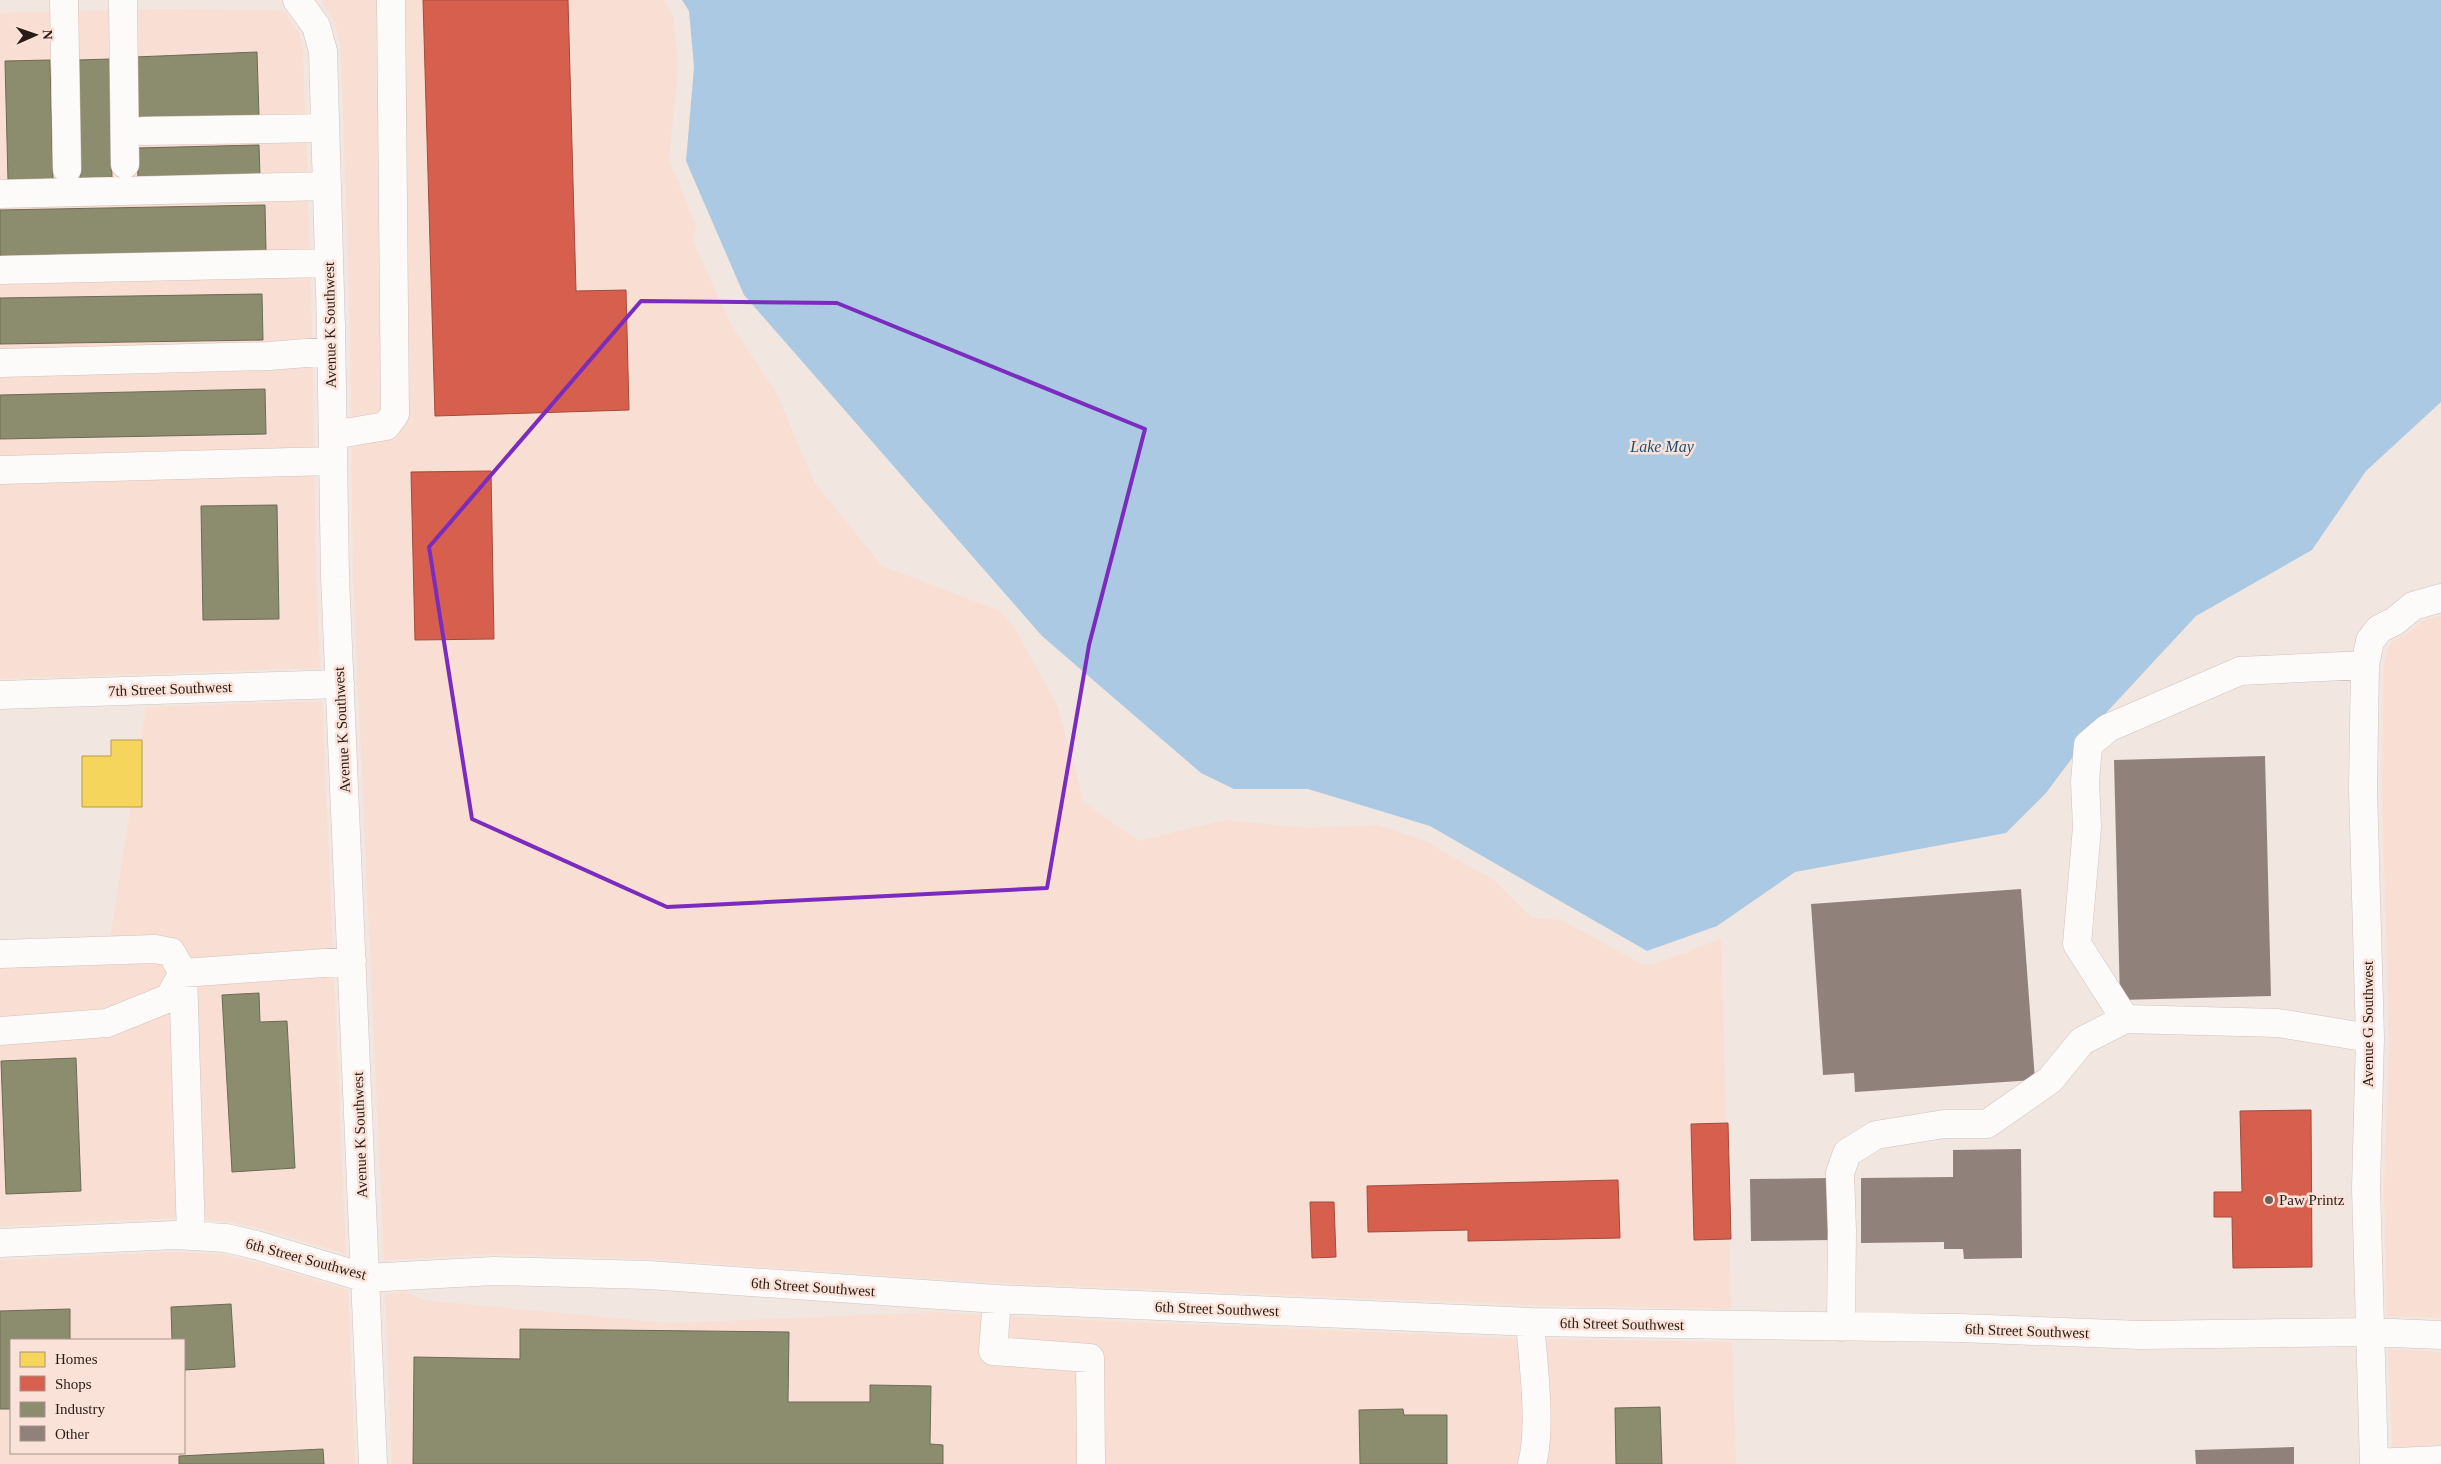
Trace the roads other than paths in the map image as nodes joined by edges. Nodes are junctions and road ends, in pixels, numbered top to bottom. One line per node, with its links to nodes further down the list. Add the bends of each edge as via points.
1 (64, 0): 8 (street)
2 (123, 0): 7 (street)
3 (300, 0): 5 (street, Avenue K Southwest, via 316,26 323,51)
4 (391, 0): 15 (street, via 395,414 386,426)
5 (325, 128): 6 (street); 9 (street, Avenue K Southwest)
6 (143, 131)
7 (125, 164)
8 (67, 169)
9 (327, 186): 10 (street); 11 (street, Avenue K Southwest)
10 (0, 194)
11 (329, 263): 12 (street); 13 (street, Avenue K Southwest)
12 (0, 270)
13 (332, 351): 14 (street, via 269,356); 15 (street, Avenue K Southwest)
14 (0, 363)
15 (332, 448): 16 (street); 19 (street, Avenue K Southwest)
16 (0, 470)
17 (2441, 598): 18 (street, Avenue G Southwest, via 2413,606 2379,630 2370,641)
18 (2365, 665): 24 (street, via 2240,670 2108,728 2088,745 2085,782 2087,827 2077,944); 26 (street, Avenue G Southwest, via 2363,789)
19 (340, 684): 20 (street, 7th Street Southwest); 22 (street, Avenue K Southwest)
20 (0, 695)
21 (0, 954): 23 (street, via 155,949 171,952)
22 (352, 961): 23 (street); 29 (street, Avenue K Southwest)
23 (183, 973): 25 (street, via 169,998 108,1023); 27 (street)
24 (2124, 1018): 26 (street, via 2278,1023); 32 (street, via 2082,1041 2050,1080 1987,1124 1944,1124 1876,1135 1847,1152 1840,1173)
25 (0, 1031)
26 (2370, 1038): 33 (street, Avenue G Southwest, via 2366,1188)
27 (191, 1236): 28 (street, 6th Street Southwest); 29 (street, 6th Street Southwest, via 226,1238 256,1245)
28 (0, 1243)
29 (366, 1278): 30 (street, 6th Street Southwest, via 494,1271 648,1275); 36 (street, Avenue K Southwest)
30 (997, 1299): 31 (street, 6th Street Southwest); 37 (street, via 993,1350 1090,1358)
31 (1530, 1322): 32 (street, 6th Street Southwest); 38 (street, via 1536,1440)
32 (1841, 1327): 33 (street, 6th Street Southwest, via 2140,1335)
33 (2369, 1332): 34 (street, 6th Street Southwest); 39 (street, Avenue G Southwest)
34 (2441, 1335)
35 (2441, 1460): 39 (street)
36 (373, 1464)
37 (1091, 1464)
38 (1532, 1464)
39 (2374, 1464)

